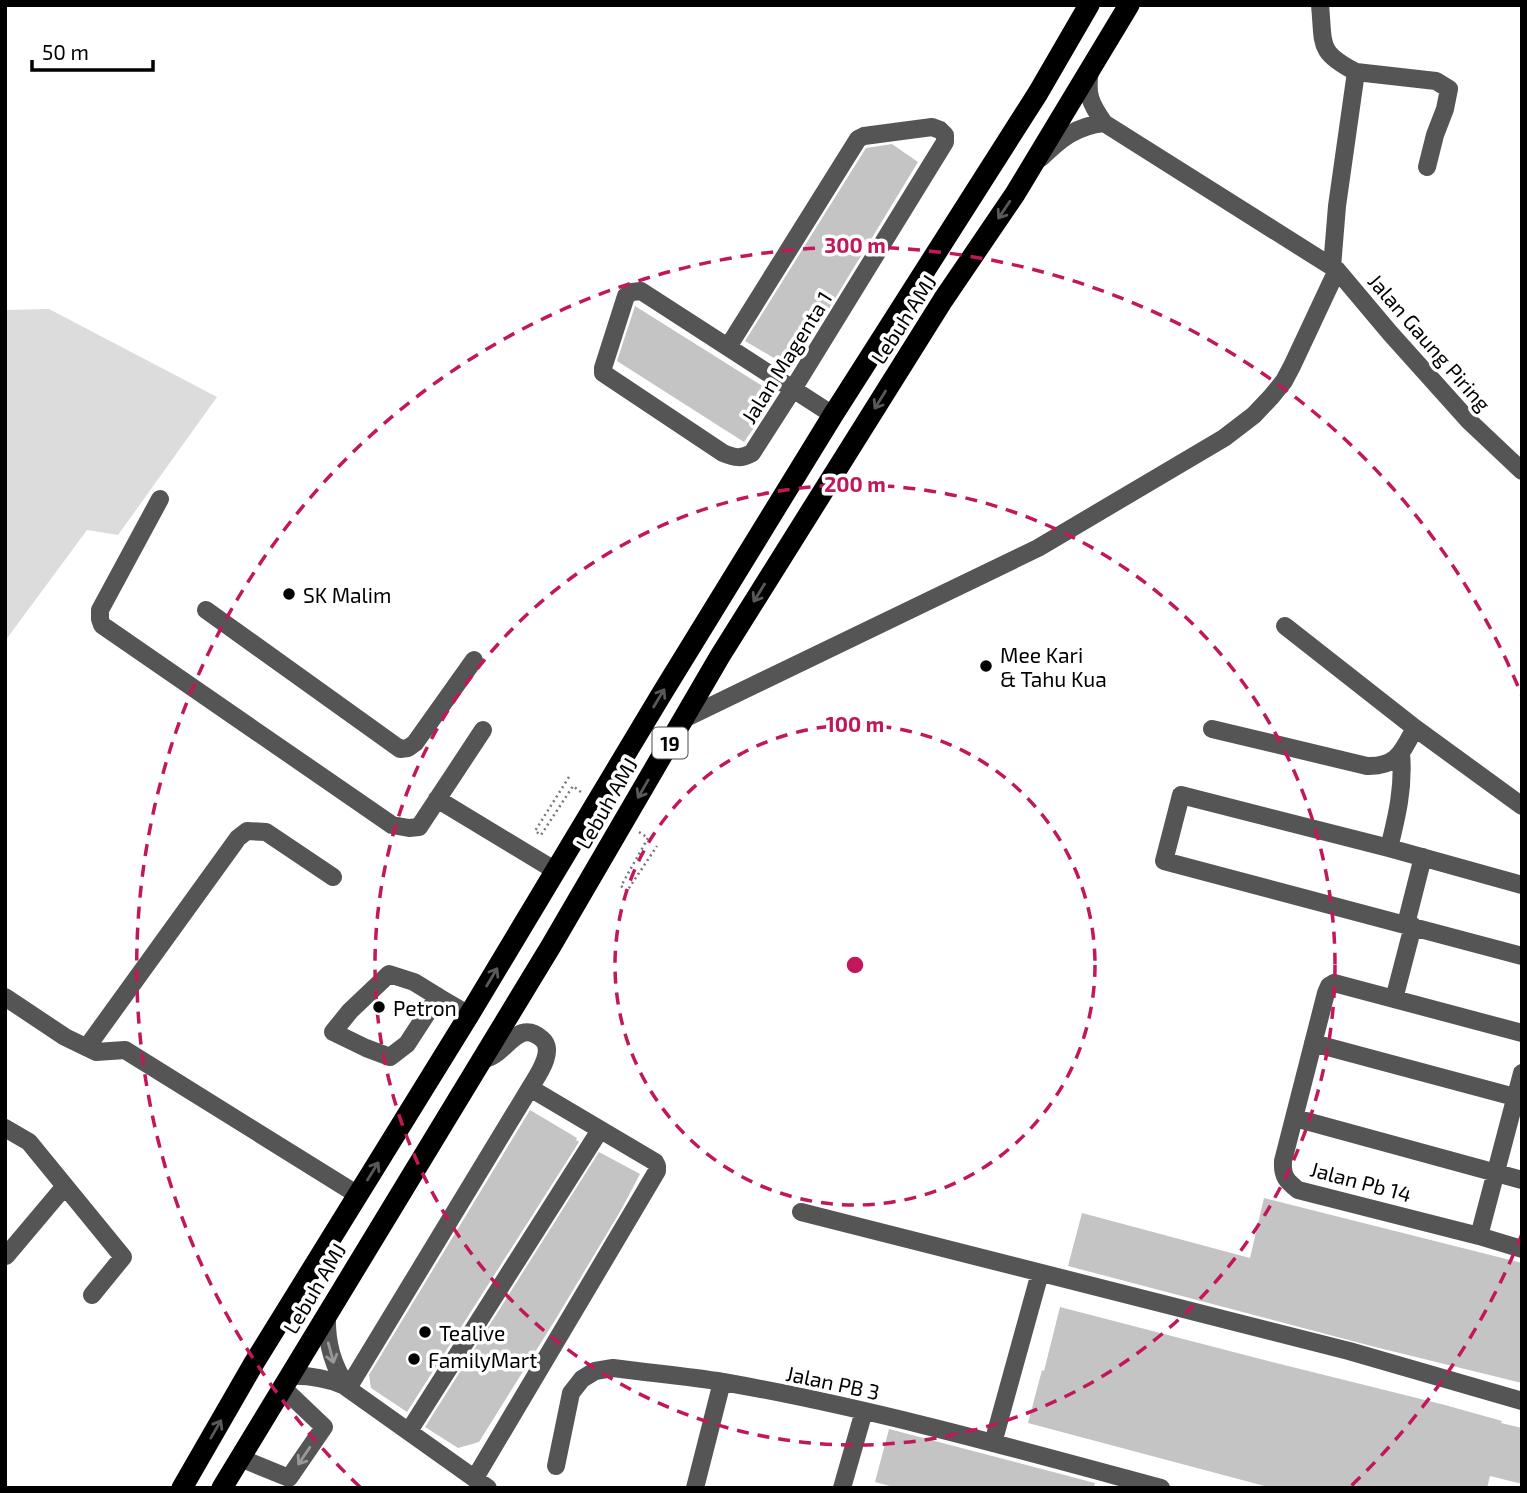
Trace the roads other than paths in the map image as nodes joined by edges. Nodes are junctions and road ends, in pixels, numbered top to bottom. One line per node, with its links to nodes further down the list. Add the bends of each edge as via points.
1 (1089, 5): 12 (highway, Lebuh AMJ / 19, via 1038,93)
2 (1129, 5): 4 (highway, Lebuh AMJ / 19)
3 (1320, 5): 5 (street, via 1324,48)
4 (1090, 70): 6 (street, via 1089,97); 8 (highway, Lebuh AMJ / 19)
5 (1356, 72): 7 (street, via 1436,81 1449,89); 9 (street, via 1337,206)
6 (1104, 123): 8 (street, via 1075,131); 9 (street, Jalan Gaung Piring)
7 (1427, 167)
8 (1030, 169): 18 (highway, Lebuh AMJ / 19, one-way to 18, via 935,312)
9 (1334, 268): 13 (street, Jalan Gaung Piring, via 1469,421); 18 (street, via 1284,381 1254,415 1224,438 1038,548)
10 (728, 347): 11 (street); 11 (street, Jalan Magenta 1, via 641,291 632,292 625,296 603,373 735,458 752,453); 11 (street, Jalan Magenta 1, via 858,139 932,127 940,130 945,142)
11 (793, 389): 12 (street)
12 (832, 415): 27 (highway, Lebuh AMJ / 19, one-way to 12)
13 (1522, 471)
14 (160, 499): 23 (street, via 100,610 102,625 392,825 419,827)
15 (206, 610): 17 (street, via 400,749 415,743)
16 (1285, 626): 19 (street)
17 (474, 660)
18 (684, 719): 39 (highway, Lebuh AMJ / 19, one-way to 39)
19 (1415, 728): 22 (street); 24 (street)
20 (1212, 729): 22 (street, via 1367,766 1386,765)
21 (483, 730): 23 (street)
22 (1401, 753): 25 (street, via 1403,775)
23 (437, 799): 27 (street)
24 (1522, 806)
25 (1389, 848): 26 (street); 30 (street, via 1181,795 1164,861)
26 (1423, 857): 29 (street); 30 (street)
27 (556, 871): 35 (highway, Lebuh AMJ / 19, one-way to 27)
28 (333, 877): 38 (street, via 266,832 247,831)
29 (1522, 885)
30 (1410, 925): 31 (street); 34 (street)
31 (1522, 956)
32 (5, 997): 38 (street)
33 (440, 998): 33 (street, via 407,1044 390,1058 333,1032 389,974); 35 (street)
34 (1394, 999): 36 (street); 37 (street, Jalan Pb 14, via 1334,983 1326,993)
35 (469, 1015): 49 (highway, Lebuh AMJ / 19, one-way to 35)
36 (1522, 1033)
37 (1313, 1043): 42 (street); 43 (street, Jalan Pb 14)
38 (87, 1048): 49 (street, via 96,1052 125,1050)
39 (482, 1059): 41 (street, via 496,1055 517,1035 540,1037 547,1052); 56 (highway, Lebuh AMJ / 19)
40 (1522, 1073): 42 (street)
41 (530, 1088): 45 (street); 59 (street)
42 (1519, 1098): 46 (street)
43 (1295, 1118): 46 (street); 51 (street, Jalan Pb 14, via 1282,1171 1298,1190)
44 (6, 1130): 48 (street, via 29,1142)
45 (600, 1130): 62 (street); 67 (street, via 655,1162 657,1171)
46 (1495, 1172): 47 (street); 51 (street)
47 (1522, 1180)
48 (65, 1186): 53 (street); 55 (street, via 123,1257)
49 (358, 1195): 69 (highway, Lebuh AMJ / 19, one-way to 49)
50 (801, 1213): 54 (street)
51 (1479, 1236): 52 (street, Jalan Pb 14)
52 (1522, 1249)
53 (6, 1256)
54 (1040, 1273): 60 (street, via 1349,1351); 63 (street)
55 (92, 1295)
56 (327, 1314): 57 (highway, Lebuh AMJ / 19); 59 (street, one-way to 59, via 332,1361)
57 (285, 1382): 59 (street, via 321,1378); 64 (highway, Lebuh AMJ / 19); 66 (street, one-way to 66, via 324,1427)
58 (722, 1382): 61 (street, Jalan PB 3); 65 (street, Jalan PB 3, via 613,1368 595,1371 582,1378 571,1393); 71 (street)
59 (348, 1388): 62 (street)
60 (1522, 1401)
61 (864, 1412): 63 (street, Jalan PB 3); 68 (street)
62 (409, 1431): 67 (street)
63 (993, 1443): 72 (street, Jalan PB 3)
64 (240, 1458): 66 (street); 70 (highway, Lebuh AMJ / 19)
65 (556, 1466)
66 (285, 1483)
67 (481, 1483)
68 (847, 1487)
69 (182, 1488)
70 (222, 1488)
71 (695, 1488)
72 (1161, 1488)

